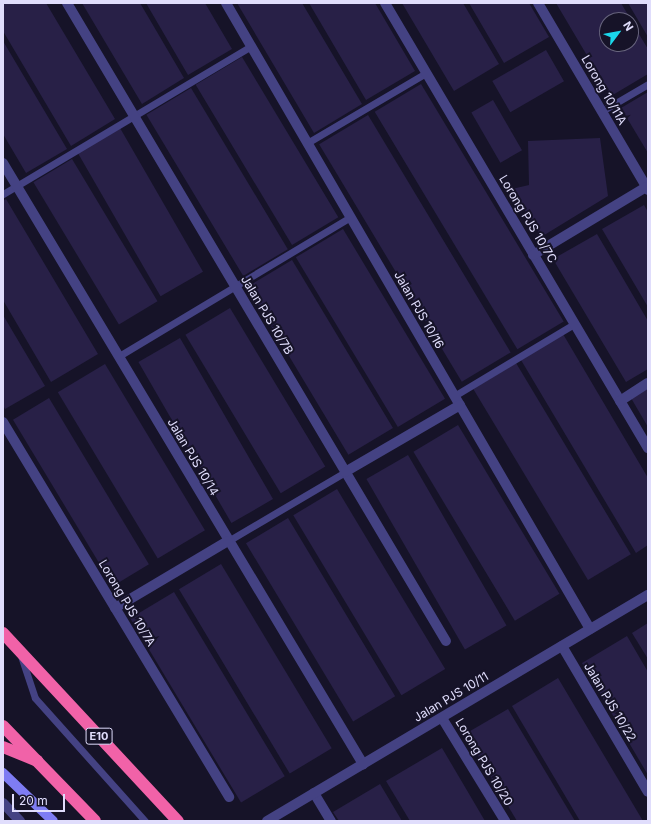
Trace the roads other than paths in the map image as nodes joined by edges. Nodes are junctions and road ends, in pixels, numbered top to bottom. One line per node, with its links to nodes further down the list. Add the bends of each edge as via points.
1 (67, 3): 9 (street, Jalan PJS 10/7B)
2 (226, 3): 5 (street, Jalan PJS 10/16)
3 (385, 3): 6 (street, Lorong PJS 10/7C)
4 (538, 3): 8 (street, Lorong 10/11A)
5 (251, 46): 9 (lane); 10 (street, Jalan PJS 10/16)
6 (426, 73): 10 (lane); 16 (street, Lorong PJS 10/7C)
7 (648, 84): 8 (lane)
8 (602, 111): 13 (street, Lorong 10/11A)
9 (134, 116): 12 (lane); 17 (street, Jalan PJS 10/7B)
10 (307, 143): 15 (street, Jalan PJS 10/16)
11 (3, 163): 12 (street, Jalan PJS 10/14)
12 (17, 186): 14 (lane); 19 (street, Jalan PJS 10/14)
13 (647, 188): 16 (street)
14 (3, 194)
15 (350, 217): 17 (lane); 21 (street, Jalan PJS 10/16)
16 (534, 255): 18 (street, Lorong PJS 10/7C)
17 (235, 286): 19 (lane); 26 (street, Jalan PJS 10/7B)
18 (574, 324): 21 (lane); 22 (street, Lorong PJS 10/7C)
19 (119, 356): 27 (street, Jalan PJS 10/14)
20 (648, 383): 22 (street)
21 (454, 396): 23 (street, Jalan PJS 10/16)
22 (620, 401): 25 (street, Lorong PJS 10/7C)
23 (460, 405): 26 (street); 30 (street, Jalan PJS 10/16)
24 (3, 422): 29 (street, Lorong PJS 10/7A)
25 (648, 448)
26 (346, 472): 27 (lane); 32 (street, Jalan PJS 10/7B)
27 (228, 541): 29 (street); 39 (street, Jalan PJS 10/14)
28 (648, 595): 30 (street, Jalan PJS 10/11)
29 (115, 608): 43 (street, Lorong PJS 10/7A)
30 (590, 629): 33 (street, Jalan PJS 10/11)
31 (3, 633): 34 (highway, E10)
32 (446, 641)
33 (562, 646): 35 (street, Jalan PJS 10/11); 41 (street, Jalan PJS 10/22)
34 (20, 652): 48 (lane, via 35,698); 49 (highway, E10)
35 (442, 718): 39 (street, Jalan PJS 10/11); 52 (street, Lorong PJS 10/20)
36 (3, 726): 38 (highway)
37 (3, 747): 38 (highway)
38 (40, 762): 47 (highway)
39 (364, 764): 42 (street, Jalan PJS 10/11)
40 (3, 773): 46 (main road)
41 (648, 792)
42 (314, 793): 50 (street, Jalan PJS 10/11); 51 (street)
43 (229, 797)
44 (3, 803): 45 (street)
45 (20, 821)
46 (53, 821)
47 (95, 821)
48 (145, 821)
49 (178, 821)
50 (268, 821)
51 (331, 821)
52 (505, 821)

